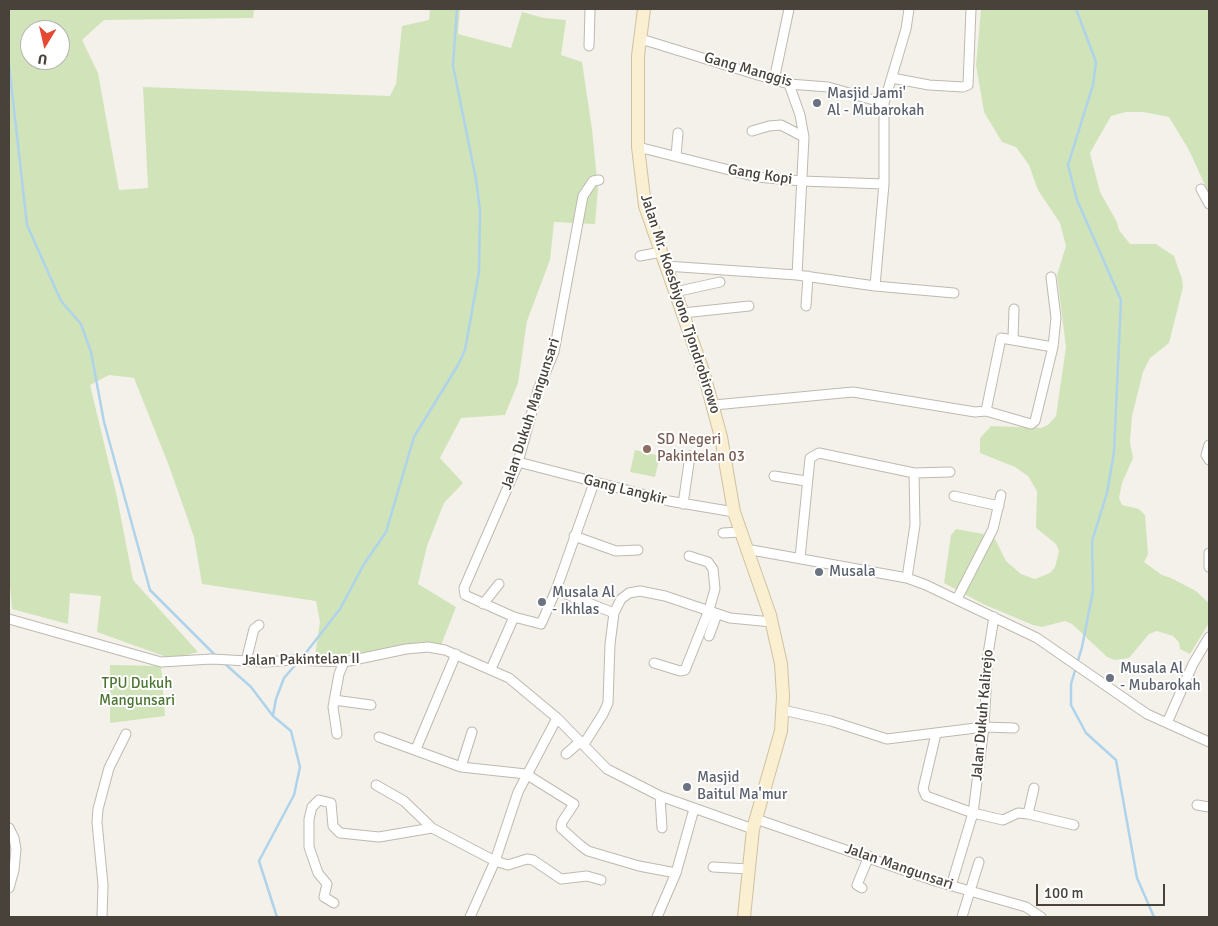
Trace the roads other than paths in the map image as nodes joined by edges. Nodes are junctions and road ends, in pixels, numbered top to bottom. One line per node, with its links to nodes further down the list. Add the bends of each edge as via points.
1 (590, 9): 7 (street)
2 (644, 9): 6 (main road, Jalan Mr. Koesbiyono Tjondrobirowo)
3 (789, 9): 9 (street)
4 (909, 9): 8 (street)
5 (970, 9): 8 (street, via 968,84 963,88)
6 (641, 39): 9 (street, Gang Manggis); 15 (main road, Jalan Mr. Koesbiyono Tjondrobirowo, via 638,56)
7 (589, 46)
8 (892, 78): 11 (street)
9 (774, 80): 10 (street, Gang Manggis)
10 (789, 84): 11 (street, Gang Manggis, via 828,87); 14 (street)
11 (884, 103): 19 (street)
12 (752, 131): 14 (street, via 781,126)
13 (678, 133): 16 (street)
14 (804, 137): 18 (street)
15 (638, 147): 16 (street, Gang Kopi); 22 (main road, Jalan Mr. Koesbiyono Tjondrobirowo, via 645,206)
16 (676, 156): 18 (street, Gang Kopi, via 757,177)
17 (599, 180): 43 (street, Jalan Dukuh Mangunsari, via 593,181 583,196 554,352 538,390)
18 (802, 181): 19 (street, Gang Kopi); 25 (street)
19 (884, 184): 29 (street)
20 (1201, 189): 21 (street)
21 (1209, 204)
22 (661, 252): 23 (street); 24 (main road, Jalan Mr. Koesbiyono Tjondrobirowo)
23 (640, 256)
24 (666, 266): 25 (street); 30 (main road, Jalan Mr. Koesbiyono Tjondrobirowo)
25 (797, 275): 26 (street)
26 (808, 276): 29 (street); 33 (street)
27 (1051, 278): 37 (street, via 1056,318)
28 (720, 282): 30 (street)
29 (875, 286): 31 (street)
30 (676, 292): 35 (main road, Jalan Mr. Koesbiyono Tjondrobirowo)
31 (954, 293)
32 (749, 306): 35 (street)
33 (806, 306)
34 (1014, 309): 36 (street)
35 (683, 313): 38 (main road, Jalan Mr. Koesbiyono Tjondrobirowo)
36 (1013, 338): 37 (street); 39 (street, via 1001,338)
37 (1053, 347): 39 (street, via 1036,422 1031,424)
38 (714, 405): 39 (street, via 854,392 975,412); 53 (main road, Jalan Mr. Koesbiyono Tjondrobirowo)
39 (986, 410)
40 (1209, 445): 42 (street, via 1206,455)
41 (690, 456): 51 (street)
42 (1209, 460)
43 (518, 462): 48 (street, Gang Langkir); 67 (street, Jalan Dukuh Mangunsari, via 464,588 465,595)
44 (950, 472): 45 (street)
45 (914, 473): 47 (street, via 819,453 810,458); 63 (street, via 915,525)
46 (774, 476): 47 (street)
47 (806, 481): 61 (street)
48 (594, 483): 51 (street, Gang Langkir); 56 (street, Jalan Dukuh Mangunsari)
49 (1001, 495): 52 (street)
50 (954, 496): 52 (street)
51 (683, 504): 53 (street, Gang Langkir)
52 (998, 506): 66 (street, via 993,529)
53 (734, 512): 54 (main road, Jalan Mr. Koesbiyono Tjondrobirowo)
54 (740, 532): 55 (street); 58 (main road, Jalan Mr. Koesbiyono Tjondrobirowo)
55 (724, 533)
56 (574, 536): 57 (street, via 607,549); 65 (street, Jalan Dukuh Mangunsari)
57 (638, 550)
58 (746, 550): 61 (street); 73 (main road, Jalan Mr. Koesbiyono Tjondrobirowo)
59 (1209, 553): 62 (street)
60 (689, 556): 68 (street, via 708,562 713,569)
61 (800, 558): 63 (street)
62 (1209, 567)
63 (907, 578): 66 (street)
64 (499, 584): 67 (street)
65 (556, 590): 69 (street); 71 (street, Jalan Dukuh Mangunsari, via 541,624)
66 (957, 599): 70 (street)
67 (483, 604): 71 (street, Jalan Dukuh Mangunsari)
68 (713, 612): 69 (street, via 640,591 621,599); 73 (street, via 740,620); 75 (street); 80 (street, via 685,670)
69 (614, 613): 94 (street, via 608,703 604,714)
70 (994, 617): 86 (street, via 1036,638 1147,714); 87 (street, Jalan Dukuh Kalirejo, via 988,654)
71 (514, 618): 81 (street)
72 (9, 619): 78 (street, Jalan Pakintelan II, via 161,662)
73 (772, 622): 84 (main road, Jalan Mr. Koesbiyono Tjondrobirowo, via 781,664)
74 (259, 625): 78 (street, via 254,629)
75 (709, 636)
76 (1209, 637): 86 (street, via 1193,664)
77 (456, 654): 79 (street, Jalan Pakintelan II, via 428,647); 81 (street, Jalan Pakintelan II); 96 (street)
78 (246, 661): 79 (street, Jalan Pakintelan II)
79 (344, 662): 82 (street)
80 (654, 662)
81 (491, 669): 85 (street, Jalan Pakintelan II, via 509,678)
82 (334, 700): 83 (street); 91 (street)
83 (371, 705)
84 (782, 710): 92 (street, via 831,721 883,739); 108 (main road, Jalan Mr. Koesbiyono Tjondrobirowo, via 780,731)
85 (557, 718): 94 (street, Jalan Pakintelan II); 99 (street)
86 (1167, 723): 95 (street)
87 (984, 727): 88 (street); 92 (street); 106 (street, Jalan Dukuh Kalirejo)
88 (1014, 728)
89 (472, 732): 98 (street)
90 (126, 734): 125 (street, via 109,768 98,809)
91 (337, 734)
92 (936, 734): 106 (street, via 924,794)
93 (379, 737): 96 (street)
94 (582, 742): 97 (street); 102 (street, Jalan Pakintelan II, via 607,769)
95 (1209, 742)
96 (416, 749): 98 (street)
97 (566, 754)
98 (461, 767): 99 (street)
99 (526, 774): 114 (street); 118 (street, via 573,803 561,828 588,851)
100 (376, 785): 111 (street, via 404,801)
101 (1034, 788): 107 (street)
102 (660, 796): 105 (street, Jalan Pakintelan II); 112 (street)
103 (1197, 804): 104 (street)
104 (1209, 807)
105 (694, 809): 108 (street, Jalan Pakintelan II); 118 (street)
106 (973, 813): 107 (street, via 1003,820 1018,813); 120 (street, Jalan Dukuh Kalirejo)
107 (1028, 814): 109 (street)
108 (755, 824): 113 (street, Jalan Mangunsari); 117 (main road, Jalan Mr. Koesbiyono Tjondrobirowo)
109 (1074, 825)
110 (9, 828): 121 (street, via 16,849)
111 (432, 828): 114 (street); 124 (street, via 379,837 347,835 337,832 333,826 331,802 316,803 309,818 309,847 318,873 327,884 324,897)
112 (662, 828)
113 (869, 856): 120 (street, Jalan Mangunsari); 122 (street, via 857,885)
114 (494, 861): 119 (street, via 508,865 533,860 561,879 587,876); 126 (street)
115 (979, 862): 123 (street)
116 (713, 867): 117 (street)
117 (748, 869): 128 (main road, Jalan Mr. Koesbiyono Tjondrobirowo)
118 (676, 873): 127 (street)
119 (601, 880)
120 (951, 886): 123 (street, Jalan Mangunsari)
121 (9, 888)
122 (862, 888)
123 (970, 892): 129 (street); 130 (street, Jalan Mangunsari, via 1026,907)
124 (334, 904)
125 (102, 917)
126 (470, 917)
127 (657, 917)
128 (744, 917)
129 (962, 917)
130 (1040, 917)

